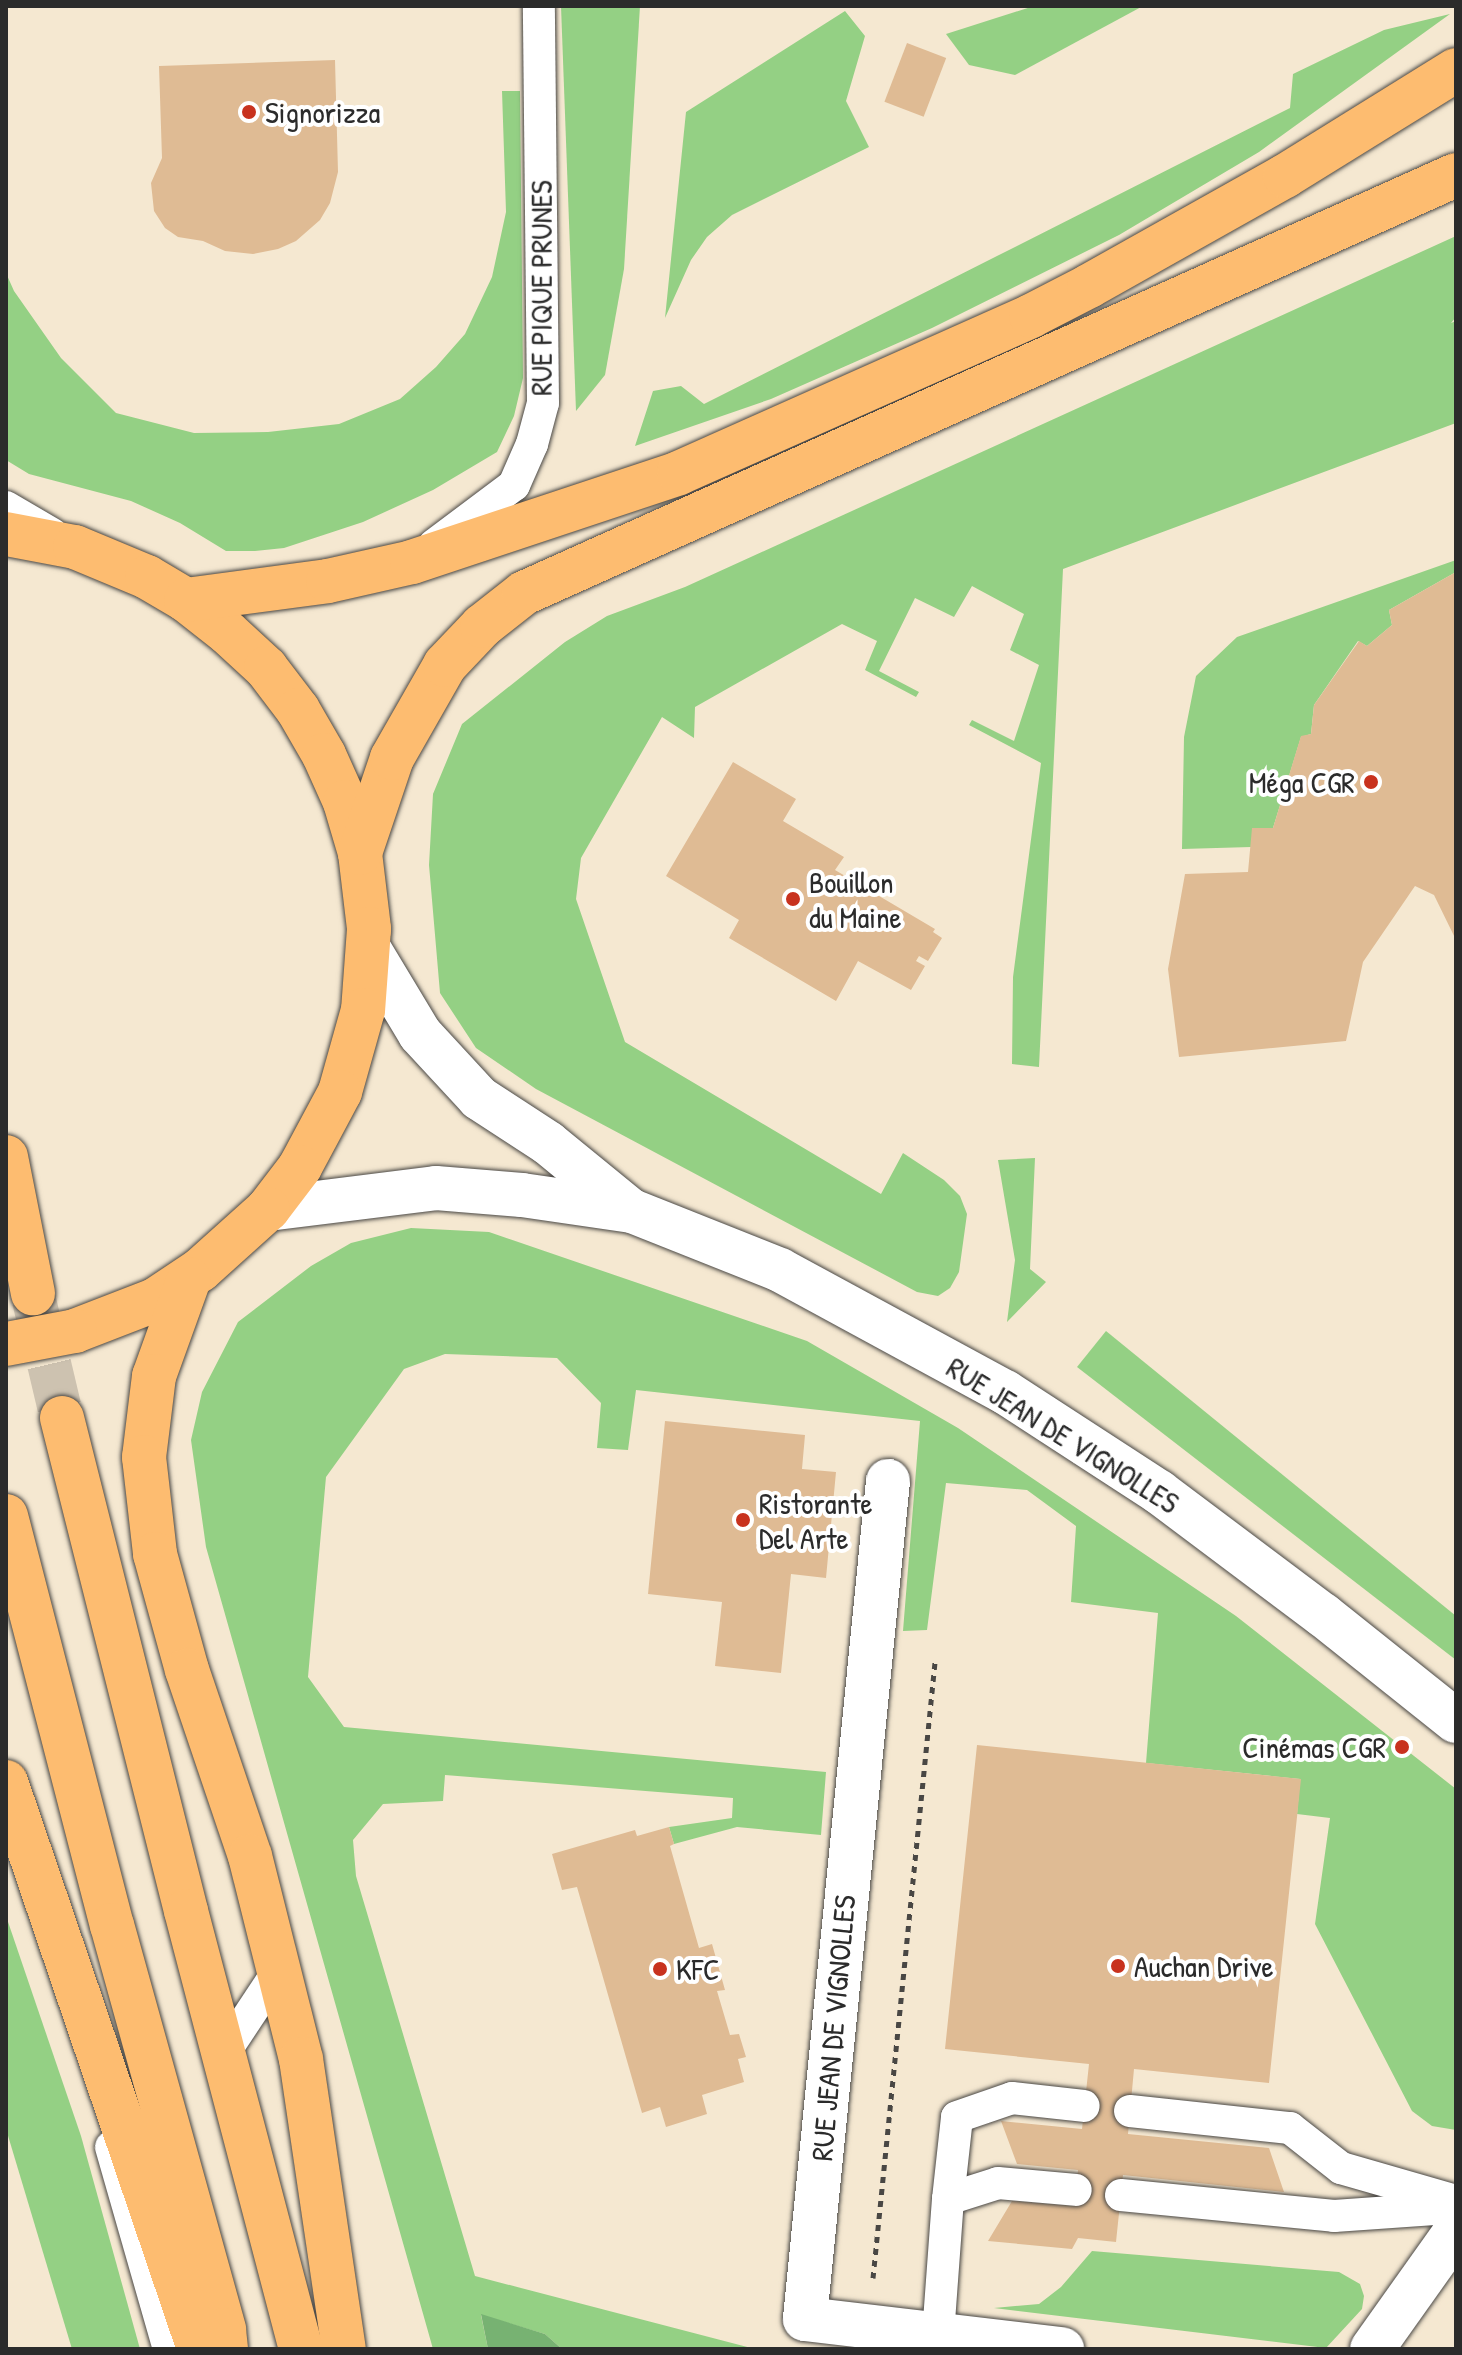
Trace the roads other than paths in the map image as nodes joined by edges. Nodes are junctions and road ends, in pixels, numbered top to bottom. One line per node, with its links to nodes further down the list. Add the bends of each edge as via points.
1 (539, 6): 7 (lane, RUE PIQUE PRUNES, via 543,403 514,485)
2 (1456, 70): 7 (main road, via 1158,250 1031,316 679,473)
3 (1456, 175): 9 (main road, via 524,593 445,665 392,758)
4 (6, 507): 6 (lane)
5 (6, 534): 6 (main road)
6 (75, 547): 8 (main road)
7 (412, 562): 8 (main road, via 328,581)
8 (186, 600): 9 (main road, via 266,668 298,710 345,802)
9 (360, 853): 10 (main road)
10 (369, 949): 12 (main road, via 363,1010 340,1092 300,1167); 13 (street, RUE JEAN DE VIGNOLLES, via 420,1034 479,1098 548,1143)
11 (6, 1157): 15 (main road)
12 (268, 1209): 13 (street, RUE JEAN DE VIGNOLLES, via 436,1188); 14 (main road)
13 (632, 1211): 20 (street, RUE JEAN DE VIGNOLLES, via 780,1270 1005,1392 1159,1492)
14 (189, 1279): 16 (main road, via 104,1321); 22 (main road, via 154,1376 144,1457 155,1554 187,1670 250,1856)
15 (33, 1293)
16 (6, 1344)
17 (62, 1418): 24 (main road)
18 (888, 1481): 32 (street, RUE JEAN DE VIGNOLLES, via 805,2319)
19 (6, 1516): 35 (main road)
20 (1456, 1721)
21 (6, 1782): 23 (main road)
22 (279, 1970): 24 (lane); 37 (main road, via 301,2059)
23 (78, 1988): 33 (lane, via 116,2171); 34 (main road)
24 (224, 2053): 36 (main road)
25 (1084, 2106): 29 (lane, via 1012,2098 957,2117)
26 (1130, 2111): 30 (lane, via 1290,2128 1341,2168)
27 (1076, 2190): 29 (lane, via 998,2183)
28 (1121, 2195): 30 (lane, via 1334,2216)
29 (948, 2199): 32 (lane)
30 (1456, 2204)
31 (1456, 2231): 39 (street)
32 (938, 2335): 38 (street, RUE JEAN DE VIGNOLLES)
33 (169, 2349)
34 (199, 2349)
35 (226, 2349)
36 (301, 2349)
37 (344, 2349)
38 (1062, 2349)
39 (1372, 2349)

